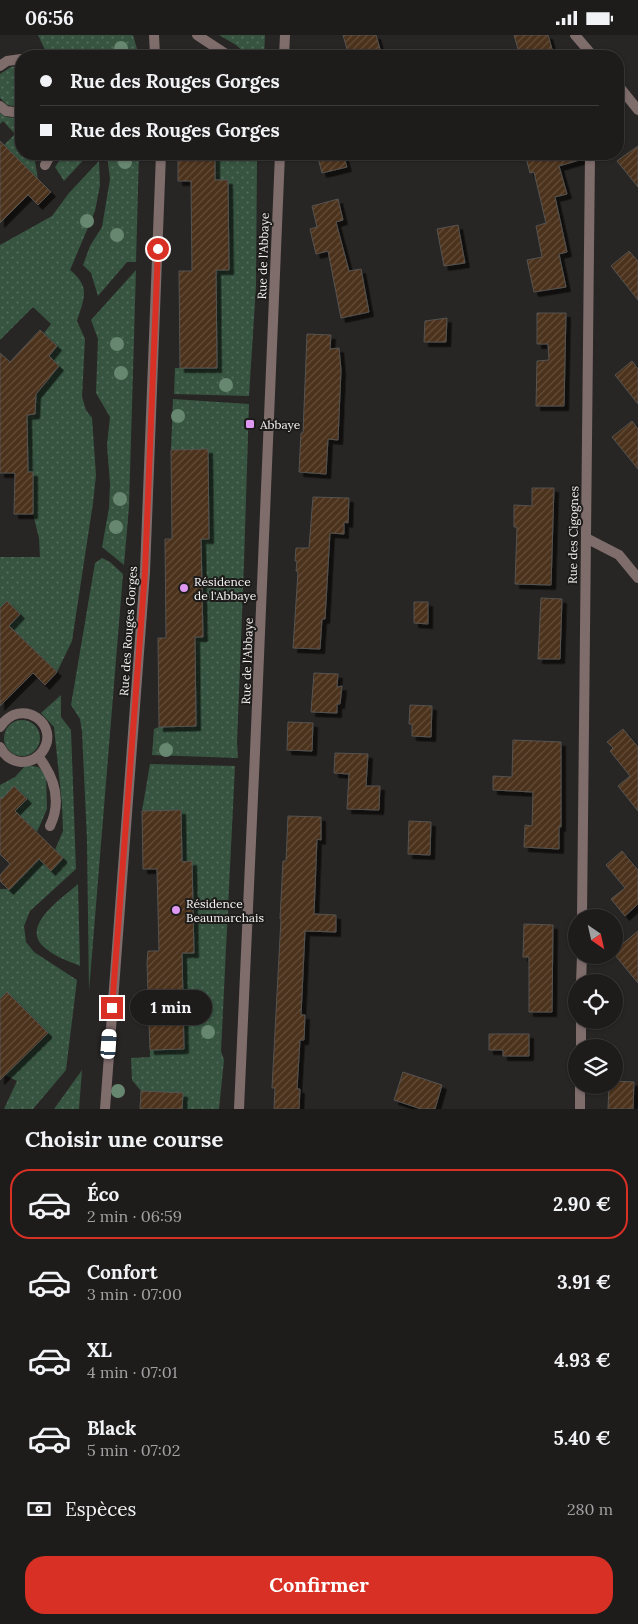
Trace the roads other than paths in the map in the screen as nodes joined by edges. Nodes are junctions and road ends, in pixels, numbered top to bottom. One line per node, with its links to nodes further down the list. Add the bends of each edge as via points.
1 (154, 35): 5 (street)
2 (197, 35): 6 (street)
3 (285, 35): 7 (street)
4 (576, 35): 8 (street)
5 (154, 50)
6 (220, 50)
7 (284, 50)
8 (588, 50)
9 (15, 60): 10 (street)
10 (0, 66)
11 (624, 92): 13 (street)
12 (0, 106): 14 (street)
13 (638, 110)
14 (15, 112)
15 (47, 160): 19 (street)
16 (161, 160): 28 (street, Rue des Rouges Gorges, via 145,572)
17 (280, 160): 29 (street, Rue de l'Abbaye)
18 (590, 160): 20 (street, Rue des Cigognes)
19 (44, 165)
20 (586, 538): 21 (street, via 619,555); 26 (street, Rue des Cigognes)
21 (638, 578)
22 (0, 727): 24 (street, via 11,715 28,713 35,716 47,735)
23 (0, 747): 24 (street, via 16,761)
24 (38, 757): 25 (street, via 52,780 56,801)
25 (50, 826)
26 (582, 909)
27 (580, 1094): 30 (street)
28 (104, 1109)
29 (239, 1109)
30 (580, 1109)

